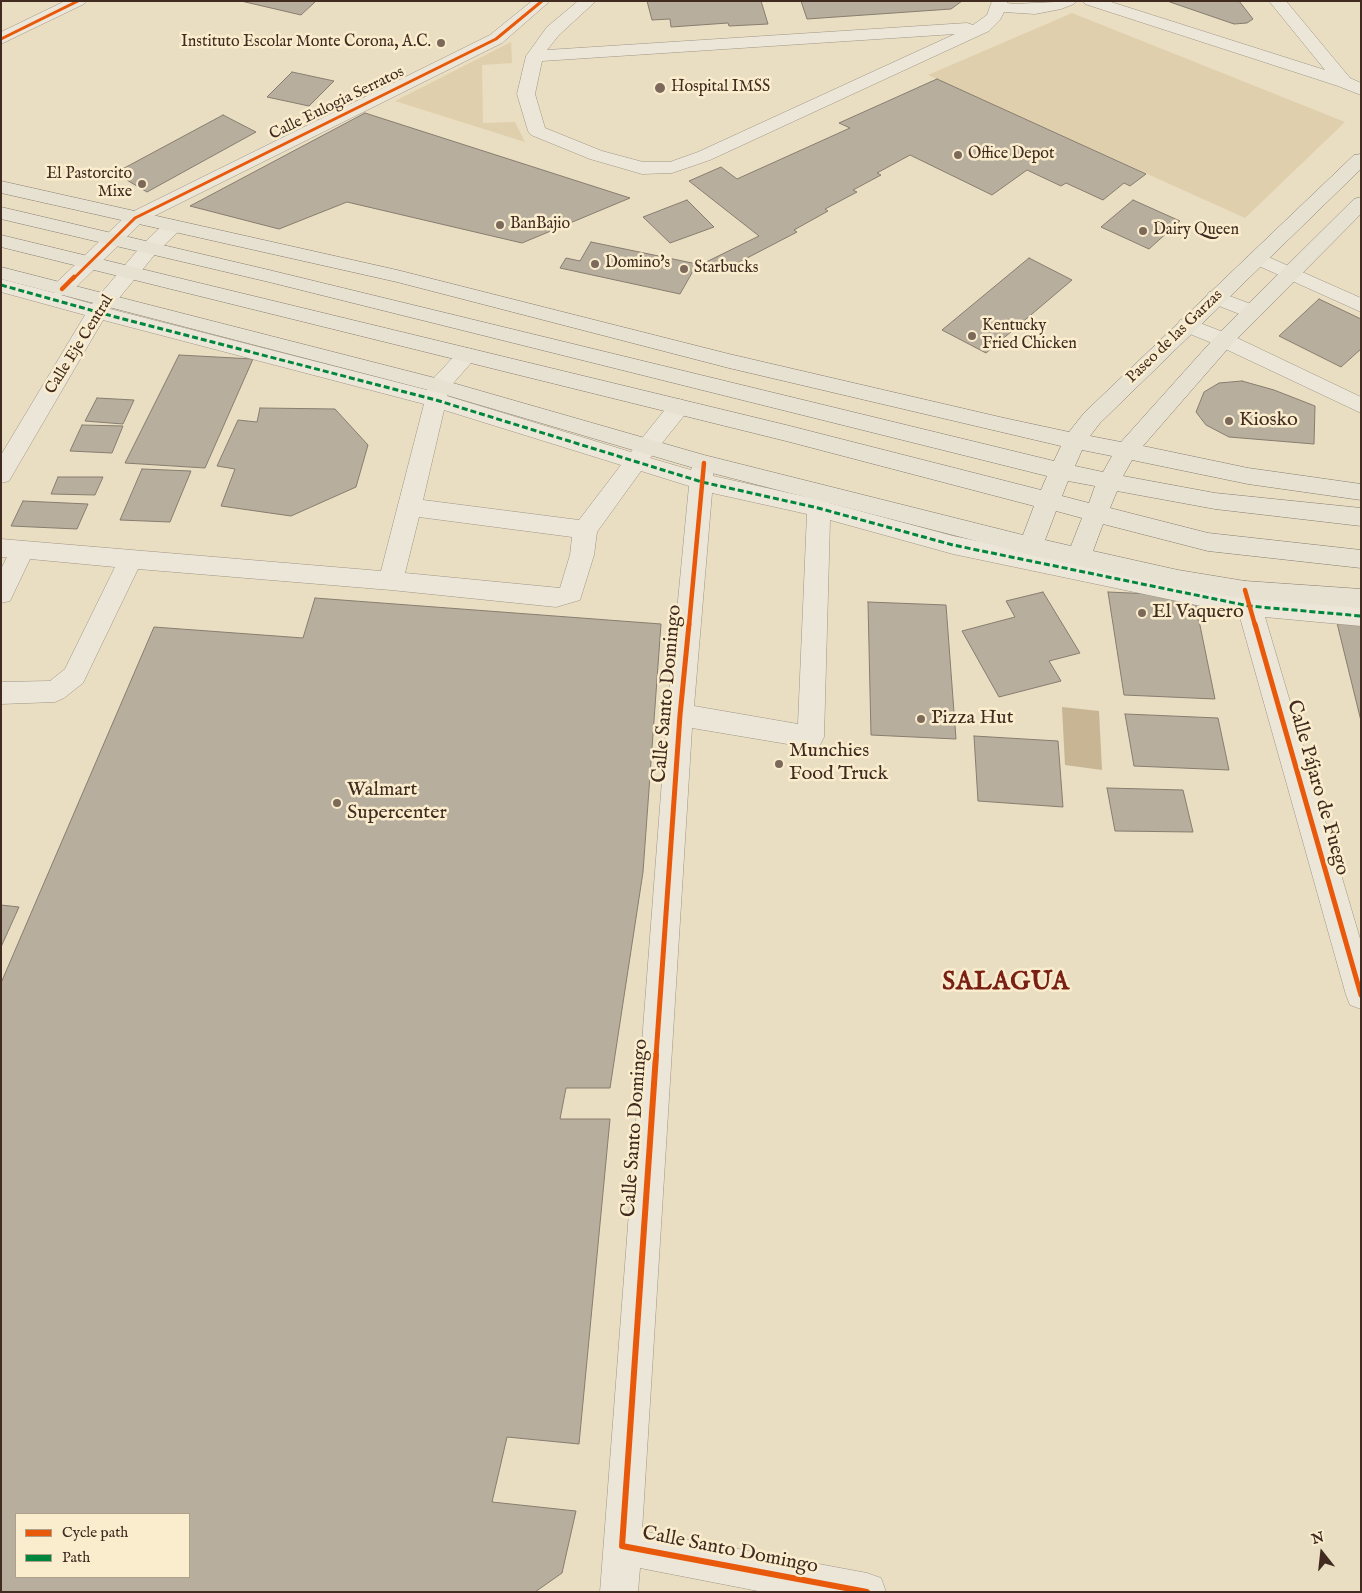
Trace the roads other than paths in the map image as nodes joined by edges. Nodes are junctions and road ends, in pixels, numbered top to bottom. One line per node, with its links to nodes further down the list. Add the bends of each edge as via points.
1 (78, 1): 9 (street)
2 (542, 1): 17 (street, Calle Eulogia Serratos, via 496,39)
3 (588, 1): 10 (street, via 553,31)
4 (1068, 1): 7 (street, via 1034,9 1014,9)
5 (1091, 1): 11 (street)
6 (1277, 1): 11 (street)
7 (999, 4): 8 (street, via 994,17)
8 (983, 27): 10 (street); 10 (street, via 704,156 672,167 642,168 596,155 538,131 526,94)
9 (4, 35)
10 (534, 56)
11 (1344, 82): 12 (street)
12 (1361, 90)
13 (1361, 159): 22 (main road, Paseo de las Garzas)
14 (1, 187): 17 (main road)
15 (1361, 202): 26 (main road, Paseo de las Garzas)
16 (1, 213): 19 (main road)
17 (135, 218): 18 (main road); 19 (street, Calle Eulogia Serratos)
18 (173, 226): 21 (street, Calle Eje Central); 34 (main road)
19 (114, 239): 21 (main road); 23 (street, Calle Eulogia Serratos)
20 (1, 241): 23 (main road)
21 (148, 249): 25 (street, Calle Eje Central); 27 (main road)
22 (1256, 258): 26 (street); 30 (main road, Paseo de las Garzas)
23 (88, 264): 25 (main road); 29 (street, Calle Eulogia Serratos)
24 (1, 273): 29 (main road)
25 (128, 273): 31 (street, Calle Eje Central); 37 (main road)
26 (1290, 274): 32 (street); 33 (main road, Paseo de las Garzas)
27 (269, 276): 34 (main road); 44 (main road)
28 (1, 285): 31 (street)
29 (62, 289): 31 (main road)
30 (1216, 297): 33 (street); 35 (main road, Paseo de las Garzas)
31 (101, 306): 38 (street); 46 (street, Calle Eje Central)
32 (1361, 306)
33 (1252, 312): 36 (main road, Paseo de las Garzas)
34 (548, 314): 41 (main road, via 756,367)
35 (1187, 325): 36 (street); 41 (main road, Paseo de las Garzas, via 1092,418)
36 (1224, 340): 39 (street); 42 (main road, Paseo de las Garzas)
37 (467, 355): 38 (street); 40 (main road)
38 (438, 393): 43 (main road); 51 (street)
39 (1361, 406)
40 (678, 408): 43 (street); 50 (main road)
41 (1075, 440): 42 (main road); 44 (main road, Paseo de las Garzas)
42 (1125, 452): 47 (main road, Paseo de las Garzas); 48 (main road, via 1248,476)
43 (641, 454): 45 (main road); 54 (street)
44 (1061, 470): 47 (main road); 50 (main road, Paseo de las Garzas)
45 (703, 473): 49 (main road); 66 (street, Calle Santo Domingo)
46 (1, 475)
47 (1109, 481): 52 (main road, Paseo de las Garzas); 53 (main road, via 1215,501)
48 (1361, 492)
49 (819, 500): 55 (main road); 62 (street, via 953,545); 66 (street, via 811,737)
50 (1048, 500): 52 (main road); 55 (main road, Paseo de las Garzas)
51 (410, 507): 54 (street); 60 (street)
52 (1095, 513): 57 (main road, Paseo de las Garzas); 59 (main road, via 1208,542)
53 (1361, 517)
54 (585, 530): 60 (street, via 582,555 571,592 556,598)
55 (1031, 546): 57 (main road)
56 (12, 549): 58 (street); 61 (street)
57 (1078, 557): 62 (main road)
58 (131, 559): 60 (street); 65 (street, via 74,676 55,691)
59 (1361, 559)
60 (391, 581)
61 (1, 594)
62 (1247, 598): 63 (main road); 64 (street); 67 (street, Calle Pájaro de Fuego)
63 (1361, 598)
64 (1361, 616)
65 (1, 693)
66 (680, 715): 68 (street, Calle Santo Domingo)
67 (1361, 995)
68 (622, 1546): 69 (street, Calle Santo Domingo); 70 (street, Calle Santo Domingo)
69 (619, 1592)
70 (867, 1592)

